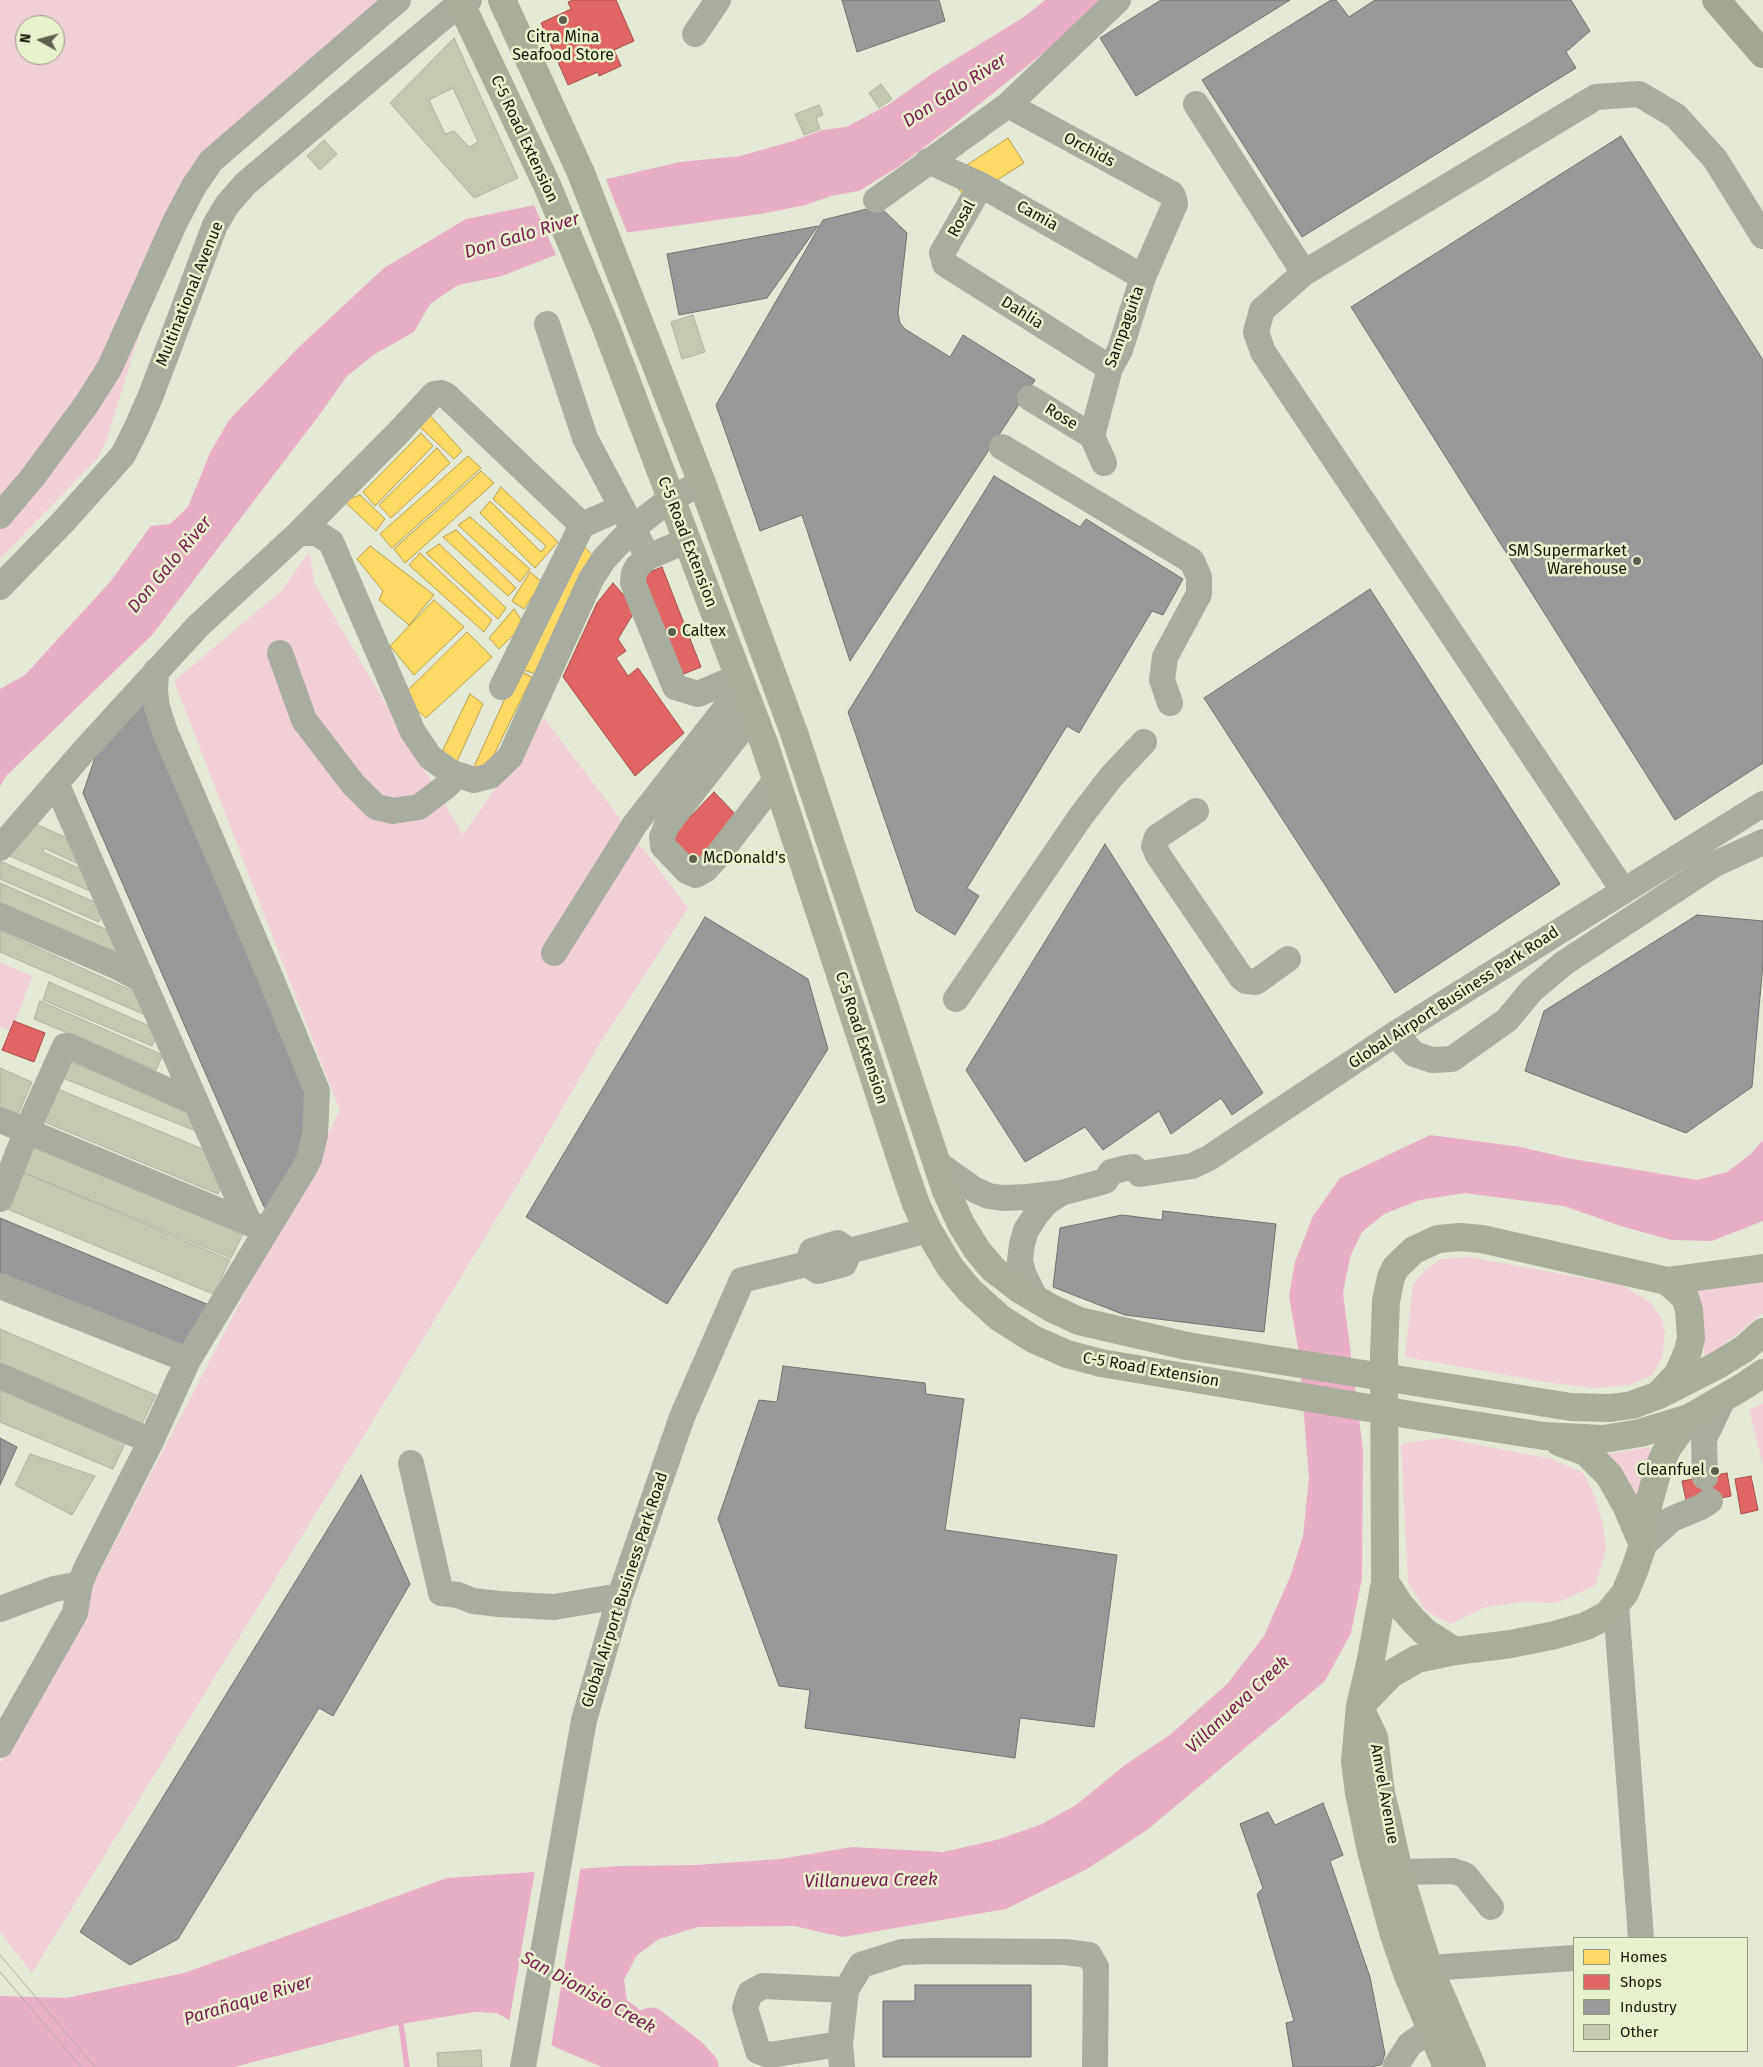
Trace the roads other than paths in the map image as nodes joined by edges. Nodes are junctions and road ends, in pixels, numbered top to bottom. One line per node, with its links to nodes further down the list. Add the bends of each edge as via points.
1 (398, 0): 27 (street, via 212,161 175,222 110,367 86,405)
2 (502, 0): 25 (main road, C-5 Road Extension, via 581,173)
3 (718, 0): 7 (street)
4 (1118, 0): 10 (street)
5 (1716, 0): 8 (highway)
6 (463, 1): 26 (main road, C-5 Road Extension, via 580,264); 33 (street, Multinational Avenue, via 245,184 227,205 215,225 141,419 122,455)
7 (695, 34)
8 (1763, 54)
9 (1196, 104): 17 (street)
10 (1008, 105): 11 (street); 13 (street, Orchids)
11 (928, 161): 12 (street, Camia); 14 (street)
12 (981, 185): 16 (street, Rosal); 18 (street, Camia)
13 (1172, 194): 18 (street, Sampaguita, via 1175,204)
14 (876, 200)
15 (1763, 236): 17 (street, via 1715,159 1676,116 1639,94 1596,97)
16 (942, 253): 20 (street, Dahlia, via 945,264)
17 (1304, 273): 50 (street, via 1262,310 1256,332 1263,352)
18 (1143, 277): 20 (street, Sampaguita, via 1120,350)
19 (547, 324): 28 (street, via 585,438)
20 (1110, 368): 22 (street, Sampaguita)
21 (1030, 398): 22 (street, Rose)
22 (1092, 436): 24 (street)
23 (1002, 446): 38 (street, via 1192,561 1199,577 1199,594 1165,657 1162,680)
24 (1104, 463)
25 (702, 482): 26 (street); 40 (main road, C-5 Road Extension)
26 (670, 499): 28 (street); 31 (main road, C-5 Road Extension)
27 (0, 516)
28 (627, 518): 29 (street); 32 (street); 43 (street, via 591,579 510,757 490,776 474,780)
29 (582, 525): 30 (street, via 441,393 434,394); 37 (street)
30 (299, 532): 35 (street, via 198,626); 43 (street, via 317,533 332,542 414,732 430,757)
31 (686, 541): 32 (street); 36 (main road, C-5 Road Extension)
32 (648, 557): 36 (street, via 637,566 633,583 675,686 698,694)
33 (0, 587)
34 (280, 653): 43 (street, via 304,720 353,784 376,807 393,812 419,807)
35 (156, 671): 45 (street); 64 (street, via 156,707 165,732 317,1091 315,1135 309,1159)
36 (740, 682): 39 (main road, C-5 Road Extension); 52 (street, via 635,824)
37 (502, 687)
38 (1170, 703)
39 (753, 715): 42 (main road, C-5 Road Extension); 44 (street, via 667,825 662,837 663,846 687,872 696,875 705,870)
40 (794, 733): 42 (main road); 60 (main road, C-5 Road Extension)
41 (1144, 742): 55 (street, via 1081,816)
42 (764, 744): 44 (main road, C-5 Road Extension)
43 (458, 774)
44 (776, 780): 65 (main road, C-5 Road Extension, via 914,1197)
45 (56, 783): 49 (street); 54 (street)
46 (1763, 804): 50 (street, Global Airport Business Park Road)
47 (1196, 811): 53 (street, via 1157,837 1154,846 1158,855 1241,977 1256,982)
48 (1763, 842): 56 (street, via 1715,864 1564,962 1532,990 1507,1020 1452,1059 1432,1060 1414,1054)
49 (0, 848)
50 (1623, 890): 56 (street, Global Airport Business Park Road)
51 (0, 916): 54 (street)
52 (554, 953)
53 (1288, 960)
54 (142, 980): 57 (street)
55 (956, 999)
56 (1395, 1034): 62 (street, Global Airport Business Park Road, via 1209,1158 1192,1166 1140,1174 1137,1181 1112,1186 1105,1180)
57 (195, 1100): 59 (street, via 65,1046); 64 (street)
58 (0, 1120): 59 (street)
59 (26, 1130): 61 (street); 64 (street)
60 (937, 1163): 62 (street, Global Airport Business Park Road, via 963,1183 989,1196 1026,1197); 69 (main road, C-5 Road Extension, via 957,1216 977,1250 993,1269)
61 (5, 1173): 63 (street)
62 (1061, 1193): 69 (street, Global Airport Business Park Road, via 1036,1215 1022,1244 1020,1260 1023,1273)
63 (0, 1199)
64 (257, 1227): 71 (street)
65 (928, 1230): 77 (main road, C-5 Road Extension, bridge, via 950,1267 970,1291 1000,1318 1033,1339 1067,1354 1101,1363); 83 (street, Global Airport Business Park Road, via 849,1251 838,1243 812,1251 807,1264 742,1280 682,1417)
66 (1763, 1268): 67 (main road)
67 (1667, 1281): 74 (main road, via 1685,1297 1691,1338 1678,1374); 81 (main road, via 1482,1239 1438,1239 1404,1257 1391,1277 1385,1312)
68 (0, 1286): 71 (street)
69 (1035, 1298): 74 (main road, C-5 Road Extension, bridge, via 1079,1321 1187,1346 1571,1407 1617,1407)
70 (1763, 1332): 74 (main road, C-5 Road Extension, via 1744,1349 1716,1366)
71 (188, 1360): 78 (street)
72 (1763, 1373): 75 (main road, C-5 Road Extension)
73 (0, 1376): 78 (street)
74 (1659, 1395)
75 (1724, 1397): 76 (main road, C-5 Road Extension); 80 (street, via 1704,1439 1708,1489 1705,1506 1672,1519)
76 (1689, 1418): 77 (main road, C-5 Road Extension, via 1640,1433 1603,1439); 80 (main road, via 1667,1449 1659,1467 1649,1502)
77 (1544, 1436): 80 (main road, via 1586,1452 1597,1461 1618,1490)
78 (150, 1441): 82 (street)
79 (411, 1463): 83 (street, via 441,1593 472,1601 554,1606)
80 (1643, 1545): 84 (main road, via 1625,1593)
81 (1385, 1582): 86 (main road, via 1414,1622); 87 (main road)
82 (80, 1584): 85 (street, via 54,1589); 88 (street, via 75,1612)
83 (620, 1596): 97 (street, Global Airport Business Park Road, via 584,1720)
84 (1616, 1605): 86 (main road, via 1599,1620 1572,1631 1511,1644); 91 (street)
85 (0, 1609)
86 (1455, 1651): 87 (main road, via 1408,1663 1391,1674)
87 (1360, 1706): 89 (main road, Amvel Avenue, via 1374,1737 1381,1793); 95 (main road, Amvel Avenue, via 1355,1761 1358,1793 1393,1932)
88 (0, 1745)
89 (1399, 1872): 90 (street, via 1453,1871 1465,1875); 93 (main road, Amvel Avenue)
90 (1492, 1907)
91 (1641, 1937)
92 (1573, 1958): 93 (street)
93 (1429, 1968): 101 (main road, Amvel Avenue)
94 (846, 1990): 96 (street); 96 (street, via 763,1986 750,1993 745,2008 758,2051 769,2055); 98 (street, via 861,1965 902,1952 1065,1952 1089,1955 1096,1967)
95 (1431, 2030): 99 (street, via 1410,2044); 100 (main road, Amvel Avenue)
96 (841, 2056)
97 (523, 2067)
98 (1095, 2067)
99 (1395, 2067)
100 (1447, 2067)
101 (1472, 2067)

